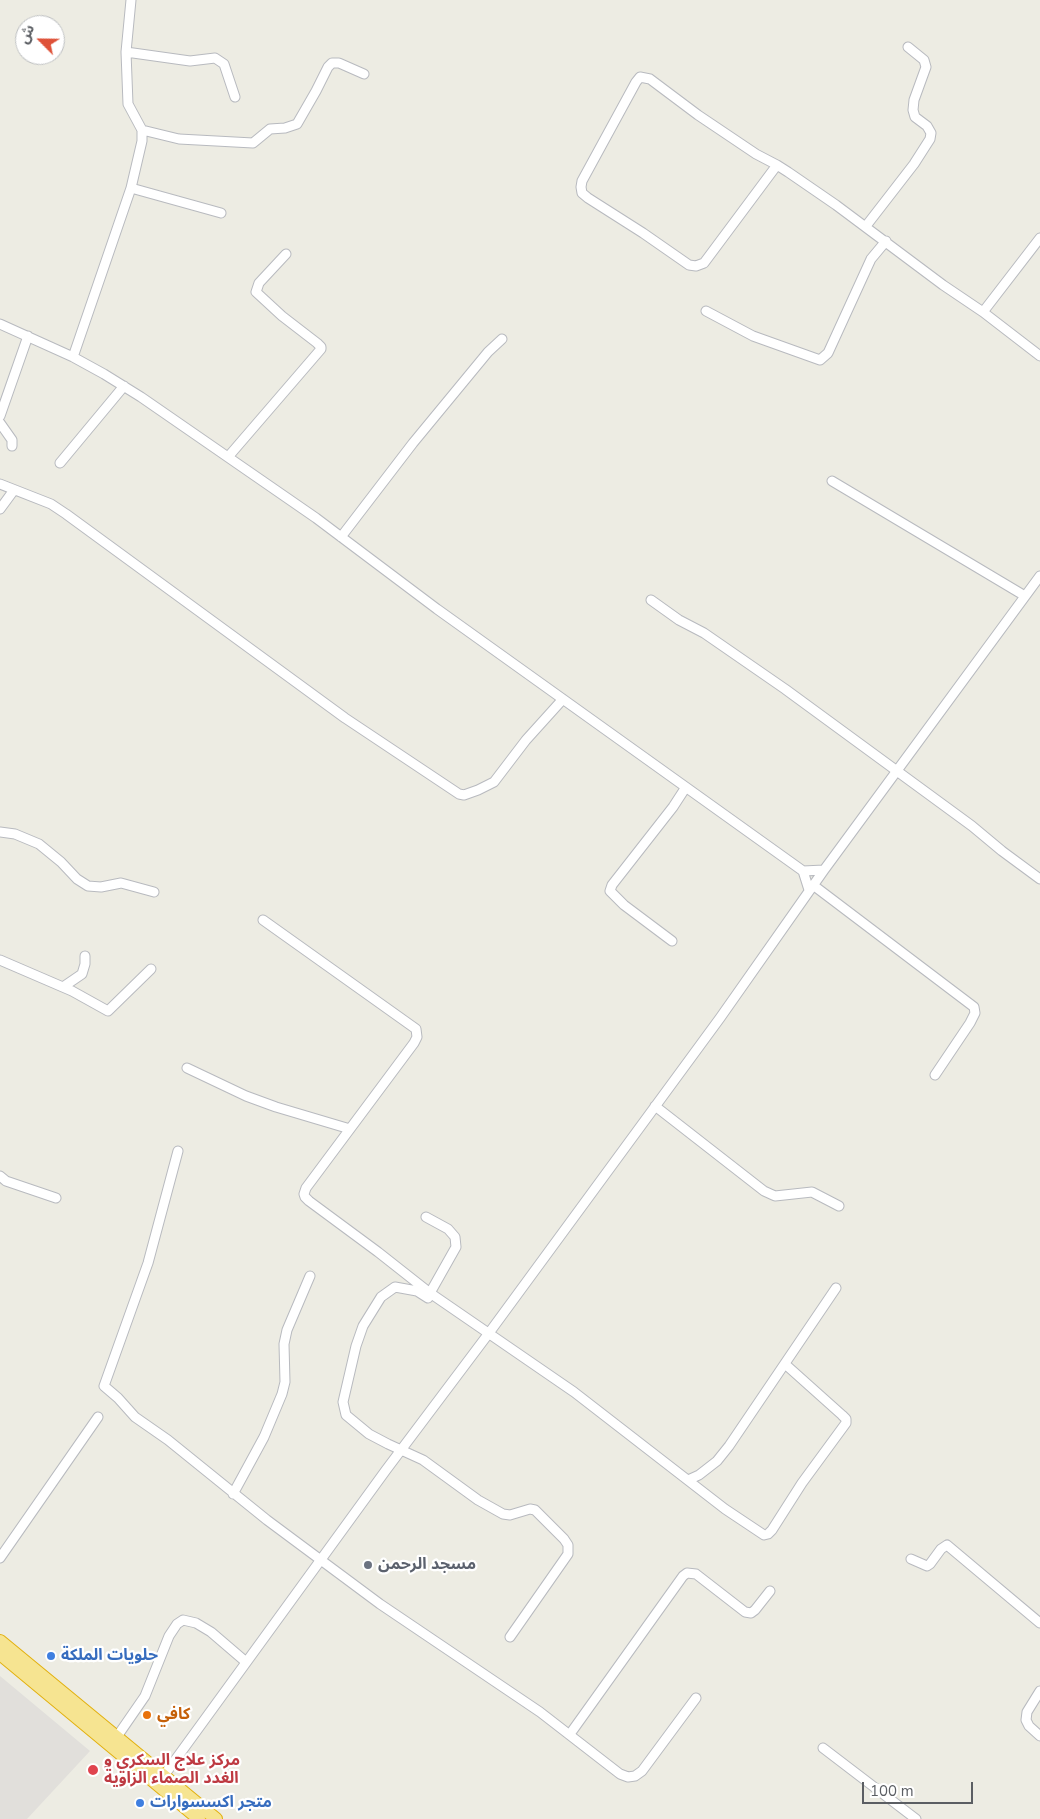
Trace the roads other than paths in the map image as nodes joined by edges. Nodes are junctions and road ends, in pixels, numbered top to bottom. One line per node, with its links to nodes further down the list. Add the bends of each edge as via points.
1 (131, 0): 3 (street)
2 (908, 47): 10 (street, via 924,60 926,67 913,110 915,117 931,133 930,140)
3 (126, 52): 5 (street, via 190,61 215,58 224,64); 6 (street, via 128,104)
4 (364, 74): 6 (street, via 332,63 297,124 270,129 253,143 179,139)
5 (235, 97)
6 (142, 130): 8 (street)
7 (777, 165): 7 (street, via 698,115 650,79 640,77 586,172 581,187 588,198 689,265 696,266 704,263); 10 (street)
8 (131, 188): 9 (street); 20 (street)
9 (221, 213)
10 (866, 226): 12 (street)
11 (1040, 238): 15 (street)
12 (886, 241): 14 (street, via 871,258 828,353 820,360 753,336); 15 (street)
13 (286, 254): 25 (street, via 259,283 256,292 321,346 320,350)
14 (706, 311)
15 (983, 312): 19 (street)
16 (0, 324): 17 (street)
17 (28, 336): 20 (street); 22 (street)
18 (502, 339): 31 (street, via 413,443)
19 (1040, 356)
20 (73, 357): 21 (street)
21 (124, 386): 25 (street); 26 (street)
22 (0, 416)
23 (0, 423): 24 (street, via 12,440)
24 (12, 446)
25 (228, 457): 31 (street)
26 (60, 463)
27 (832, 480): 33 (street)
28 (0, 484): 29 (street)
29 (14, 490): 30 (street); 35 (street, via 51,504 66,514 345,718 459,794 464,795 494,782)
30 (0, 509)
31 (341, 537): 35 (street)
32 (1040, 576): 33 (street)
33 (1025, 596): 36 (street)
34 (651, 600): 36 (street, via 785,689)
35 (563, 699): 37 (street)
36 (896, 771): 39 (street); 41 (street)
37 (686, 787): 40 (street); 45 (street, via 610,891)
38 (0, 832): 43 (street, via 39,844 88,886 121,883)
39 (824, 870): 40 (street); 42 (street)
40 (803, 871): 42 (street)
41 (1040, 879)
42 (811, 888): 51 (street, via 974,1007 970,1022); 52 (street)
43 (154, 892)
44 (263, 920): 53 (street, via 416,1029 414,1043)
45 (672, 941)
46 (85, 956): 49 (street, via 82,974)
47 (0, 960): 49 (street)
48 (151, 969): 49 (street, via 108,1011)
49 (62, 987)
50 (187, 1068): 53 (street, via 246,1096)
51 (935, 1075)
52 (655, 1106): 57 (street, via 764,1191 775,1196 812,1192); 62 (street)
53 (350, 1128): 61 (street, via 306,1188 305,1197)
54 (178, 1151): 67 (street, via 148,1264 104,1386 135,1417)
55 (0, 1176): 56 (street)
56 (56, 1198)
57 (839, 1206)
58 (426, 1217): 61 (street, via 448,1229 455,1237 456,1247)
59 (310, 1276): 67 (street, via 286,1330 282,1394 264,1437)
60 (836, 1288): 63 (street)
61 (430, 1293): 62 (street)
62 (488, 1335): 65 (street); 65 (street, via 417,1291 395,1287 381,1297 363,1326 343,1402 346,1415 369,1434); 66 (street, via 574,1392)
63 (785, 1364): 66 (street, via 717,1461); 66 (street, via 842,1414 846,1423 772,1530 768,1534 760,1533)
64 (98, 1417): 68 (street)
65 (401, 1449): 69 (street); 73 (street, via 423,1460 503,1514 535,1510 568,1545 568,1554)
66 (688, 1480)
67 (233, 1494): 69 (street)
68 (0, 1558)
69 (322, 1559): 76 (street); 79 (street, via 380,1604)
70 (911, 1559): 72 (street, via 927,1566 947,1545)
71 (770, 1591): 79 (street, via 755,1610 745,1612 696,1574 687,1573)
72 (1040, 1623)
73 (510, 1637)
74 (0, 1641): 81 (highway)
75 (0, 1654): 83 (highway)
76 (246, 1662): 81 (street, via 196,1623 183,1620 176,1624 144,1696); 83 (street)
77 (1040, 1691): 80 (street, via 1027,1712 1026,1720)
78 (696, 1698): 79 (street, via 635,1776 620,1774)
79 (570, 1734)
80 (1040, 1736)
81 (116, 1738): 83 (highway)
82 (823, 1748): 86 (street)
83 (161, 1780): 84 (highway); 85 (highway)
84 (198, 1819)
85 (216, 1819)
86 (916, 1819)

